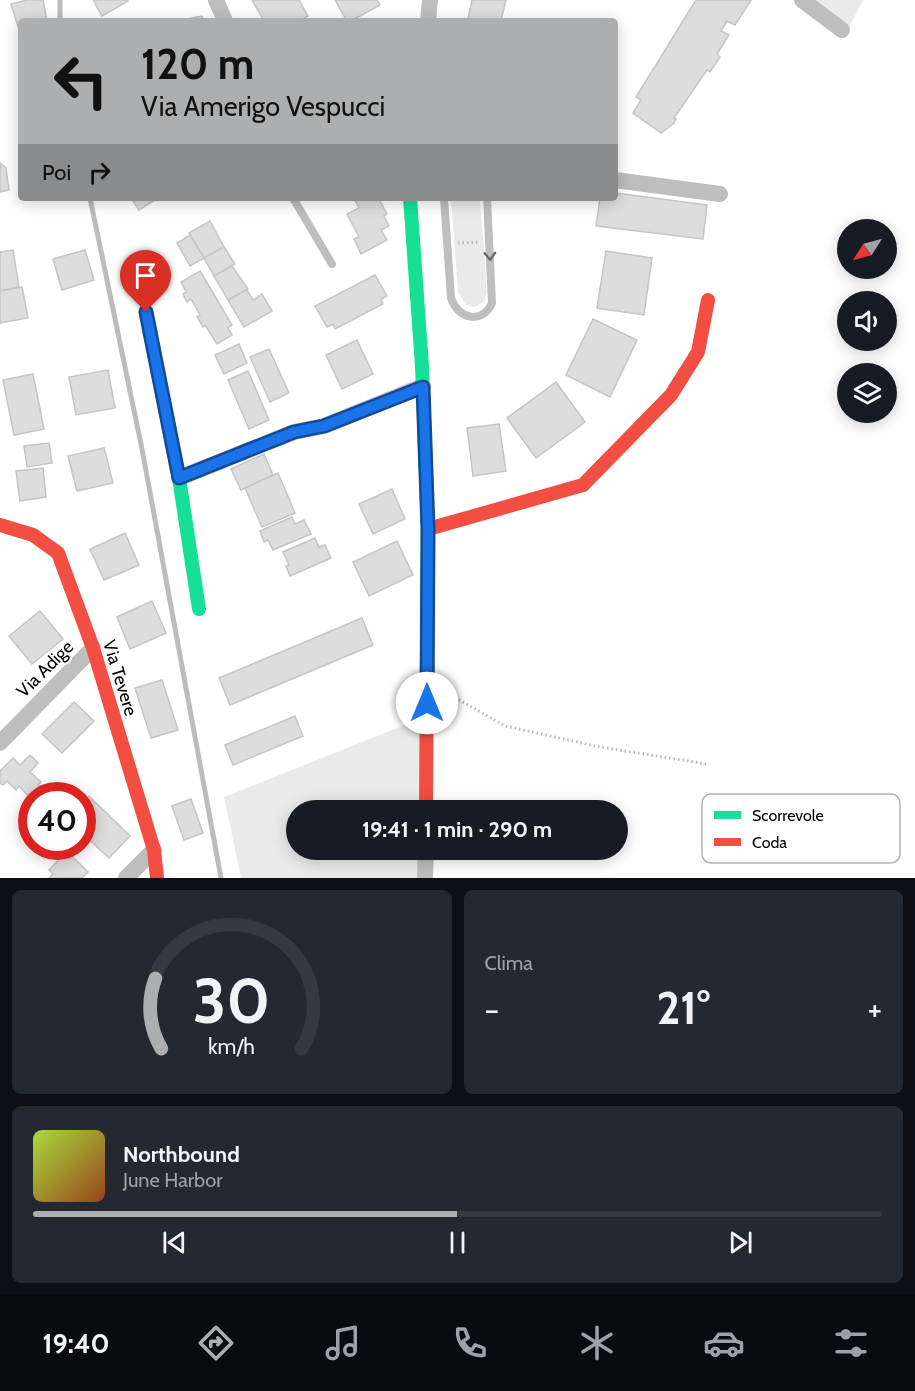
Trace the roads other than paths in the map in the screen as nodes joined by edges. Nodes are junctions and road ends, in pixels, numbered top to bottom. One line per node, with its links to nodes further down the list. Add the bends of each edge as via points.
1 (216, 0): 4 (street)
2 (430, 0): 5 (street)
3 (802, 0): 6 (street)
4 (224, 18)
5 (428, 18)
6 (842, 30)
7 (618, 180): 8 (street)
8 (720, 194)
9 (295, 201): 13 (lane)
10 (410, 201): 16 (street)
11 (444, 201): 12 (lane, one-way to 11, via 492,303 489,310 476,318 464,315 453,305)
12 (487, 201)
13 (332, 264)
14 (708, 300): 19 (street, via 698,352 671,395 583,485)
15 (146, 312): 17 (street)
16 (423, 387): 17 (street); 19 (street)
17 (179, 478): 20 (street)
18 (0, 525): 21 (street, Via Tevere, via 33,535 58,553)
19 (428, 529): 23 (street)
20 (200, 609)
21 (93, 648): 22 (street, Via Adige); 24 (street, Via Tevere)
22 (0, 743)
23 (426, 800)
24 (154, 850): 26 (street); 27 (street, Via Tevere)
25 (426, 860): 28 (street)
26 (126, 878)
27 (157, 878)
28 (425, 878)

